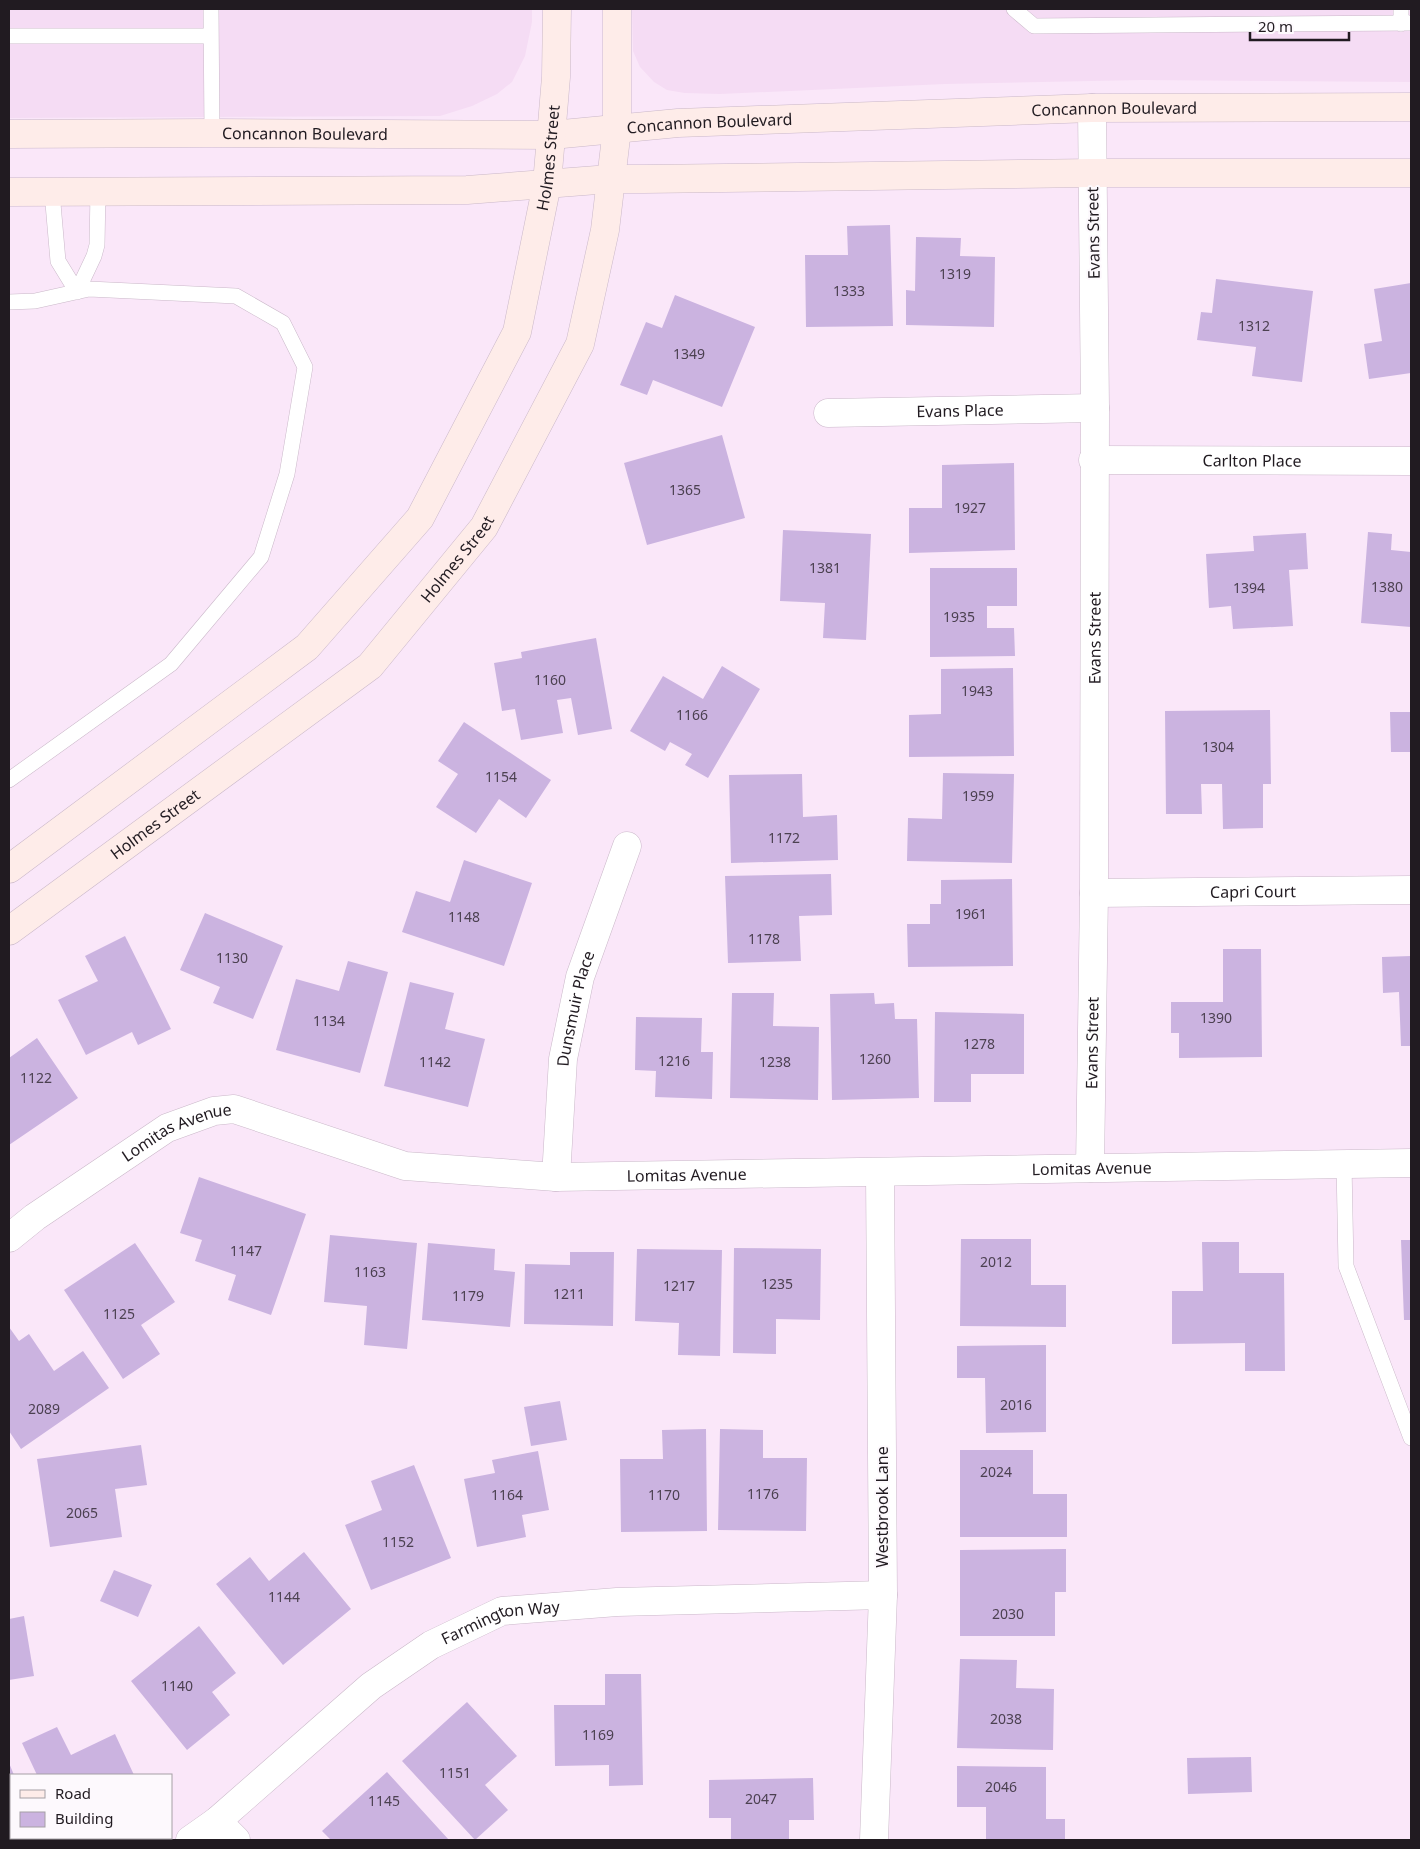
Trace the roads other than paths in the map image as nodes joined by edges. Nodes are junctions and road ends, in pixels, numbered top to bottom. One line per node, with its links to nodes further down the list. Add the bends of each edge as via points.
1 (211, 9): 8 (lane)
2 (557, 9): 14 (main road, Holmes Street)
3 (617, 9): 11 (main road, Holmes Street)
4 (1014, 9): 6 (lane, via 1034,26)
5 (1401, 9): 6 (lane)
6 (1406, 24)
7 (9, 36): 8 (lane)
8 (211, 36): 12 (lane)
9 (1092, 108): 10 (main road, Concannon Boulevard); 11 (main road, Concannon Boulevard, via 678,123); 15 (street, Evans Street)
10 (1411, 108)
11 (617, 129): 14 (main road, Concannon Boulevard); 17 (main road, Holmes Street)
12 (212, 133): 13 (main road, Concannon Boulevard); 14 (main road, Concannon Boulevard)
13 (9, 134)
14 (552, 135): 18 (main road, Holmes Street)
15 (1092, 173): 16 (main road); 17 (main road); 24 (street, Evans Street)
16 (1411, 173)
17 (610, 179): 18 (main road); 33 (main road, Holmes Street, via 605,230 580,344 484,527 370,666)
18 (547, 184): 21 (main road, via 467,190); 30 (main road, Holmes Street, via 517,332 420,518 306,647)
19 (9, 192): 20 (main road)
20 (52, 192): 21 (main road); 22 (lane, via 58,261)
21 (98, 192): 22 (lane, via 97,245)
22 (77, 292): 23 (lane, via 35,301); 28 (lane, via 89,289 236,296 284,323 305,367 287,474 261,557 171,664)
23 (9, 302)
24 (1094, 408): 25 (street, Evans Place); 26 (street, Evans Street)
25 (828, 414)
26 (1093, 460): 27 (street, Carlton Place); 32 (street, Evans Street)
27 (1411, 461)
28 (9, 780)
29 (627, 846): 38 (street, Dunsmuir Place, via 580,977 562,1059)
30 (9, 869)
31 (1411, 890): 32 (street, Capri Court)
32 (1094, 893): 36 (street, Evans Street)
33 (9, 931)
34 (1411, 1163): 35 (street, Lomitas Avenue)
35 (1344, 1164): 36 (street, Lomitas Avenue); 40 (lane, via 1346,1266)
36 (1090, 1168): 37 (street, Lomitas Avenue)
37 (880, 1173): 38 (street, Lomitas Avenue); 41 (street, Westbrook Lane)
38 (556, 1178): 39 (street, Lomitas Avenue, via 405,1166 234,1109 214,1111 167,1128)
39 (9, 1238)
40 (1411, 1438)
41 (882, 1595): 42 (street, Farmington Way, via 617,1602 502,1611 431,1645 371,1686); 44 (street, Westbrook Lane)
42 (226, 1831): 43 (street, Farmington Way)
43 (190, 1840)
44 (874, 1840)

